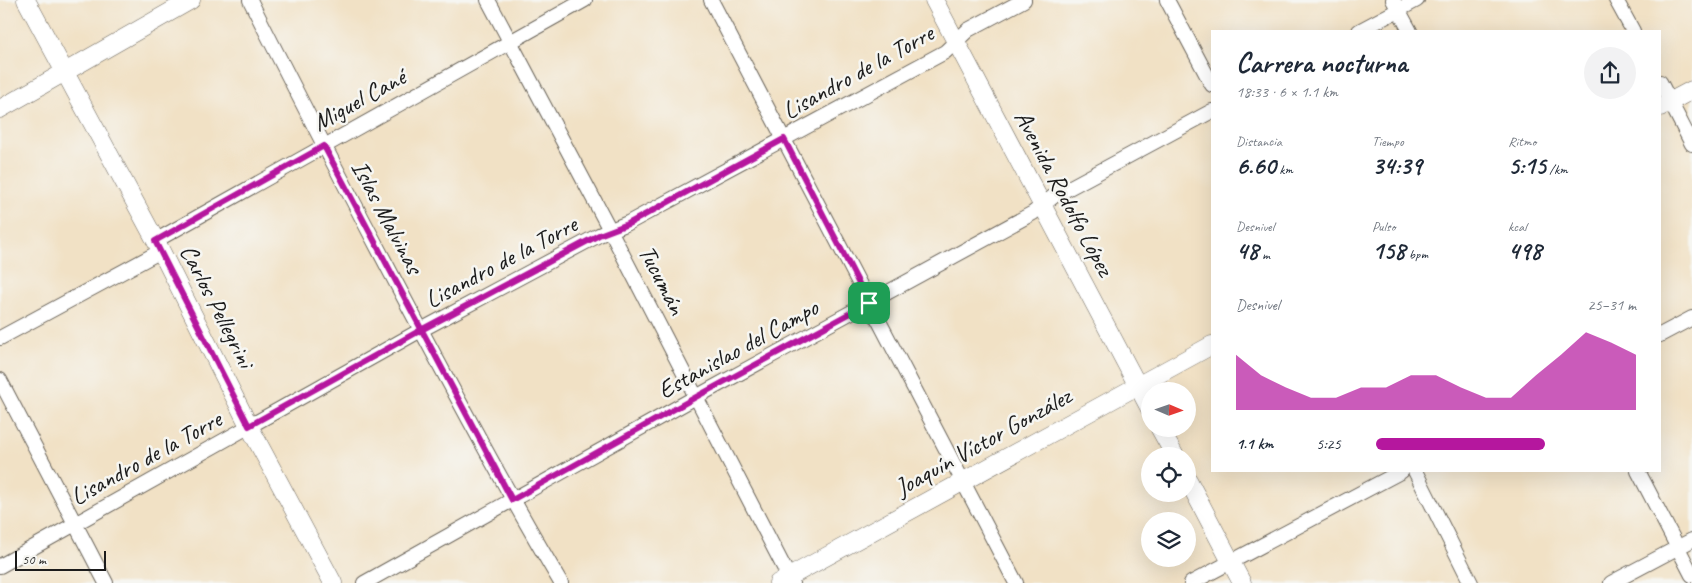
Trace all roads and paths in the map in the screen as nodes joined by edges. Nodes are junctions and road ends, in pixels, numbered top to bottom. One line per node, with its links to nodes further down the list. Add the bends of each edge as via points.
1 (26, 0): 18 (street, Carlos Pellegrini)
2 (192, 0): 18 (street)
3 (250, 0): 27 (street, Islas Malvinas)
4 (488, 0): 16 (street, Tucumán)
5 (585, 0): 16 (street, Miguel Cané)
6 (711, 0): 25 (street)
7 (934, 0): 17 (street, Avenida Rodolfo López)
8 (1024, 0): 17 (street, Lisandro de la Torre, via 968,30)
9 (1167, 0): 19 (street)
10 (1417, 0): 12 (street)
11 (1616, 0): 15 (street)
12 (1396, 5): 13 (street); 14 (street)
13 (1360, 30)
14 (1409, 30)
15 (1632, 30)
16 (509, 41): 27 (street, Miguel Cané); 29 (street, Tucumán)
17 (956, 42): 25 (street, Lisandro de la Torre, via 945,52); 28 (street, Avenida Rodolfo López)
18 (65, 72): 23 (street); 30 (street, Carlos Pellegrini)
19 (1211, 83)
20 (1661, 87): 22 (street)
21 (1692, 90): 22 (street)
22 (1665, 105): 26 (street)
23 (0, 109)
24 (1211, 112): 28 (street, Estanislao del Campo)
25 (784, 139): 29 (street, Lisandro de la Torre, via 628,224); 31 (street)
26 (1692, 144)
27 (324, 146): 30 (street, Miguel Cané); 33 (street, Islas Malvinas)
28 (1042, 205): 31 (street, Estanislao del Campo, via 1033,213); 38 (street, Avenida Rodolfo López)
29 (610, 230): 33 (street, Lisandro de la Torre); 40 (street, Tucumán)
30 (158, 246): 35 (street, Miguel Cané); 41 (street, Carlos Pellegrini)
31 (869, 303): 40 (street, Estanislao del Campo); 45 (street)
32 (1692, 318): 34 (street)
33 (421, 330): 41 (street, Lisandro de la Torre); 47 (street, Islas Malvinas)
34 (1661, 334)
35 (0, 338)
36 (1211, 346): 38 (street, Joaquín Víctor González)
37 (0, 380): 48 (street)
38 (1137, 385): 39 (street, Avenida Rodolfo López); 45 (street, Joaquín Víctor González)
39 (1141, 392)
40 (696, 397): 47 (street, Estanislao del Campo); 54 (street, Tucumán)
41 (249, 426): 48 (street, Lisandro de la Torre); 56 (street, Carlos Pellegrini)
42 (1400, 472): 51 (street)
43 (1416, 472): 62 (street)
44 (1639, 472): 50 (street)
45 (962, 482): 54 (street, Joaquín Víctor González); 59 (street)
46 (1196, 495): 51 (street)
47 (512, 500): 57 (street, Estanislao del Campo); 58 (street, Islas Malvinas)
48 (74, 524): 52 (street, Lisandro de la Torre); 55 (street)
49 (1692, 540): 50 (street)
50 (1677, 548): 53 (street); 63 (street)
51 (1230, 561): 60 (street); 61 (street)
52 (0, 566)
53 (1692, 575)
54 (786, 581)
55 (106, 583)
56 (333, 583)
57 (364, 583)
58 (561, 583)
59 (1016, 583)
60 (1192, 583)
61 (1242, 583)
62 (1471, 583)
63 (1611, 583)

